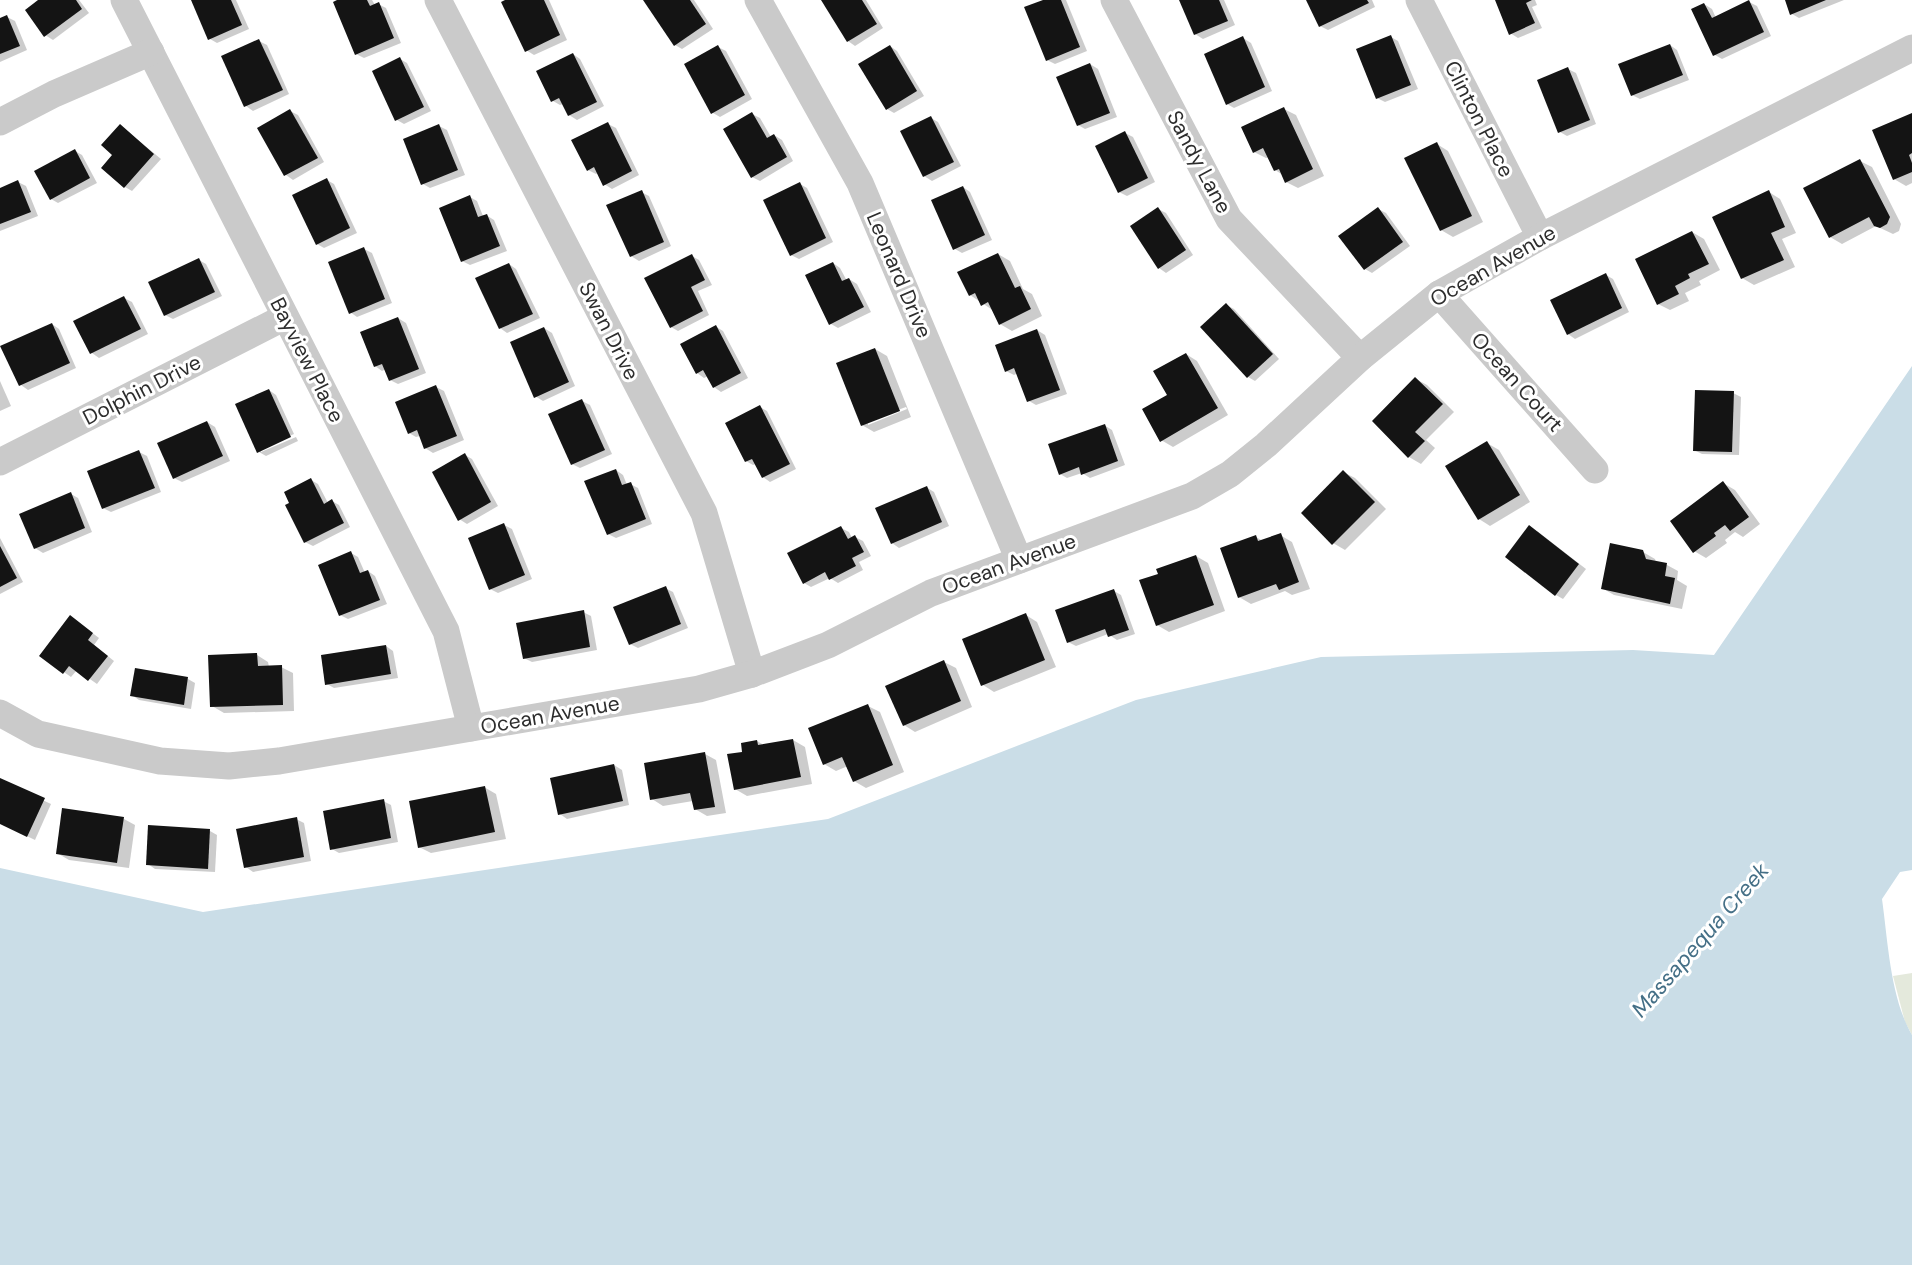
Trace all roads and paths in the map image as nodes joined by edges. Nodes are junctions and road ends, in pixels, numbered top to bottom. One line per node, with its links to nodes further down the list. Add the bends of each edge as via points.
1 (124, 0): 7 (street, Bayview Place)
2 (438, 0): 16 (street, Swan Drive, via 704,513)
3 (758, 0): 15 (street, Leonard Drive, via 860,183)
4 (1114, 0): 12 (street, Sandy Lane, via 1229,219)
5 (1419, 0): 9 (street, Clinton Place)
6 (1912, 48): 9 (street, Ocean Avenue)
7 (151, 52): 8 (street); 11 (street, Bayview Place)
8 (0, 122)
9 (1540, 237): 10 (street, Ocean Avenue)
10 (1439, 294): 12 (street, Ocean Avenue); 14 (street, Ocean Court)
11 (285, 317): 13 (street, Dolphin Drive); 18 (street, Bayview Place, via 446,631)
12 (1360, 358): 15 (street, Ocean Avenue, via 1266,445 1220,479 1191,496)
13 (0, 462)
14 (1595, 470)
15 (1019, 560): 16 (street, Ocean Avenue, via 931,592 828,645)
16 (752, 674): 18 (street, Ocean Avenue, via 699,689)
17 (0, 713): 18 (street, Ocean Avenue, via 38,734 160,761 229,766)
18 (471, 728)

